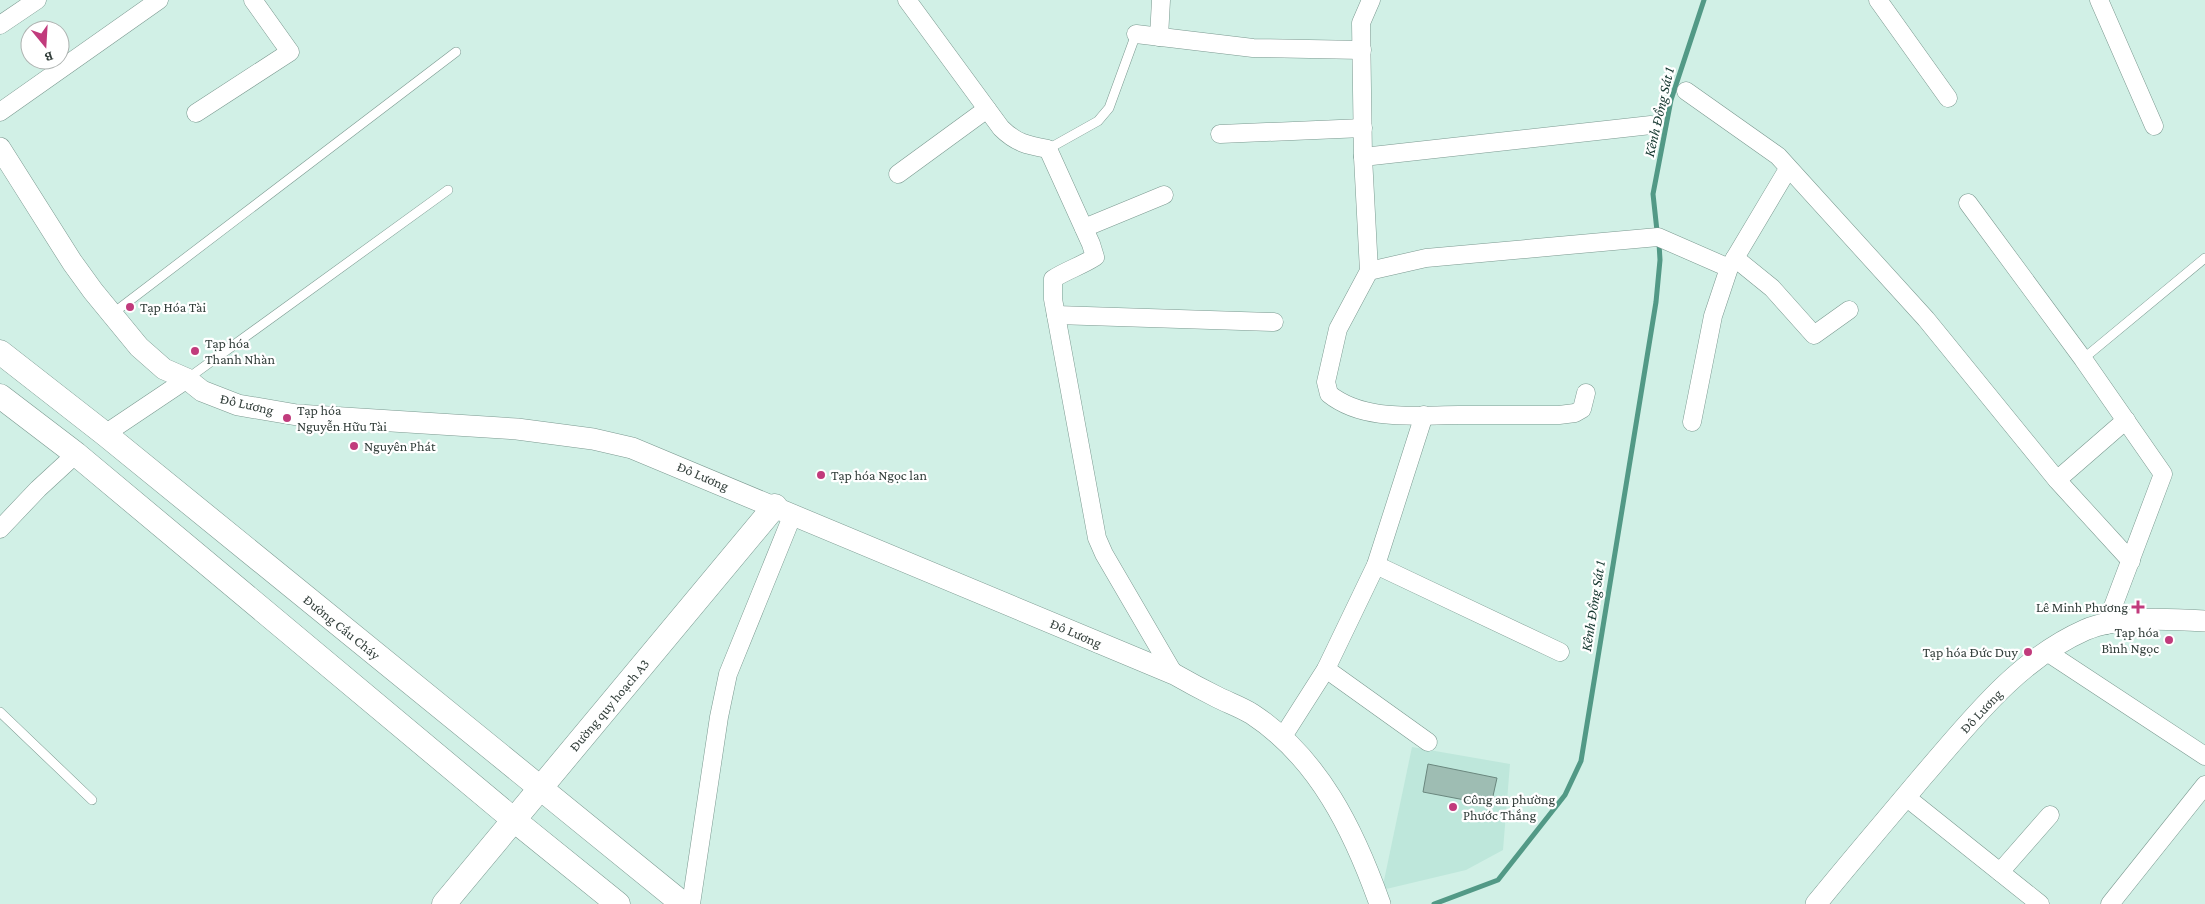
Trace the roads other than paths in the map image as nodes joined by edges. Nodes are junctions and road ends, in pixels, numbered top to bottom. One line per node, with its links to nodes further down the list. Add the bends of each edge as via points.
1 (37, 0): 10 (street)
2 (159, 0): 18 (street)
3 (252, 0): 19 (street, via 290,52)
4 (907, 0): 17 (street)
5 (1161, 0): 12 (street)
6 (1371, 0): 7 (street); 13 (street, via 1361,23)
7 (1377, 0)
8 (1878, 0): 16 (street)
9 (2099, 0): 21 (street)
10 (0, 25)
11 (1136, 34): 12 (street); 25 (lane, via 1109,108 1098,122)
12 (1159, 37): 13 (street, via 1253,48)
13 (1362, 50): 22 (street)
14 (456, 52): 37 (lane)
15 (1686, 90): 27 (street, via 1778,156)
16 (1948, 98)
17 (987, 109): 25 (street, via 1012,139); 28 (street)
18 (0, 112)
19 (196, 113)
20 (1651, 125): 26 (street)
21 (2154, 126)
22 (1363, 128): 23 (street); 26 (street)
23 (1220, 134)
24 (0, 148): 37 (street, Đô Lương, via 72,262)
25 (1048, 150): 32 (street)
26 (1363, 157): 35 (street)
27 (1788, 169): 34 (street); 50 (street, via 1926,319)
28 (898, 174)
29 (448, 190): 42 (lane)
30 (1164, 195): 32 (street)
31 (1968, 203): 41 (street)
32 (1084, 228): 38 (street, via 1094,257 1053,280)
33 (2205, 258): 41 (lane)
34 (1732, 263): 35 (street, via 1658,237 1426,258); 36 (street, via 1772,288 1814,335); 47 (street, via 1714,316)
35 (1369, 271): 45 (street, via 1338,329 1326,382 1329,394 1368,412)
36 (1848, 310)
37 (112, 314): 42 (street, Đô Lương, via 139,347 164,369)
38 (1056, 315): 39 (street); 60 (street, via 1097,538)
39 (1274, 322)
40 (0, 352): 48 (main road, Đường Cầu Cháy)
41 (2083, 359): 46 (street)
42 (187, 379): 48 (street); 51 (street, Đô Lương, via 216,398 260,410 517,429 592,438 632,448)
43 (1586, 393): 45 (street, via 1582,409 1575,413)
44 (0, 396): 49 (main road)
45 (1424, 415): 54 (street)
46 (2126, 420): 50 (street); 53 (street, via 2163,474)
47 (1692, 422)
48 (105, 434): 66 (main road, Đường Cầu Cháy)
49 (76, 454): 52 (street); 70 (main road)
50 (2057, 480): 53 (street)
51 (784, 510): 60 (street, Đô Lương); 66 (main road, Đường quy hoạch A3); 76 (street, via 728,674)
52 (0, 528)
53 (2130, 561): 56 (street)
54 (1376, 564): 57 (street); 59 (street)
55 (2205, 621): 56 (street, Đô Lương, via 2127,621)
56 (2106, 625): 58 (street, Đô Lương, via 2086,630)
57 (1560, 652)
58 (2047, 652): 64 (street); 67 (street, Đô Lương, via 2018,673 1976,715)
59 (1326, 669): 62 (street); 63 (street)
60 (1174, 674): 62 (street, Đô Lương, via 1252,714)
61 (0, 712): 68 (lane)
62 (1282, 738): 77 (street, Đô Lương, via 1316,773 1342,812)
63 (1428, 742)
64 (2205, 756)
65 (2205, 785): 79 (street)
66 (540, 788): 70 (main road, Đường quy hoạch A3); 75 (main road, Đường Cầu Cháy)
67 (1906, 797): 71 (street); 78 (street, Đô Lương)
68 (92, 800)
69 (2050, 815): 71 (street)
70 (514, 820): 73 (main road, Đường quy hoạch A3); 74 (main road)
71 (2000, 872): 72 (street)
72 (2032, 902)
73 (444, 904)
74 (618, 904)
75 (683, 904)
76 (691, 904)
77 (1380, 904)
78 (1816, 904)
79 (2110, 904)

